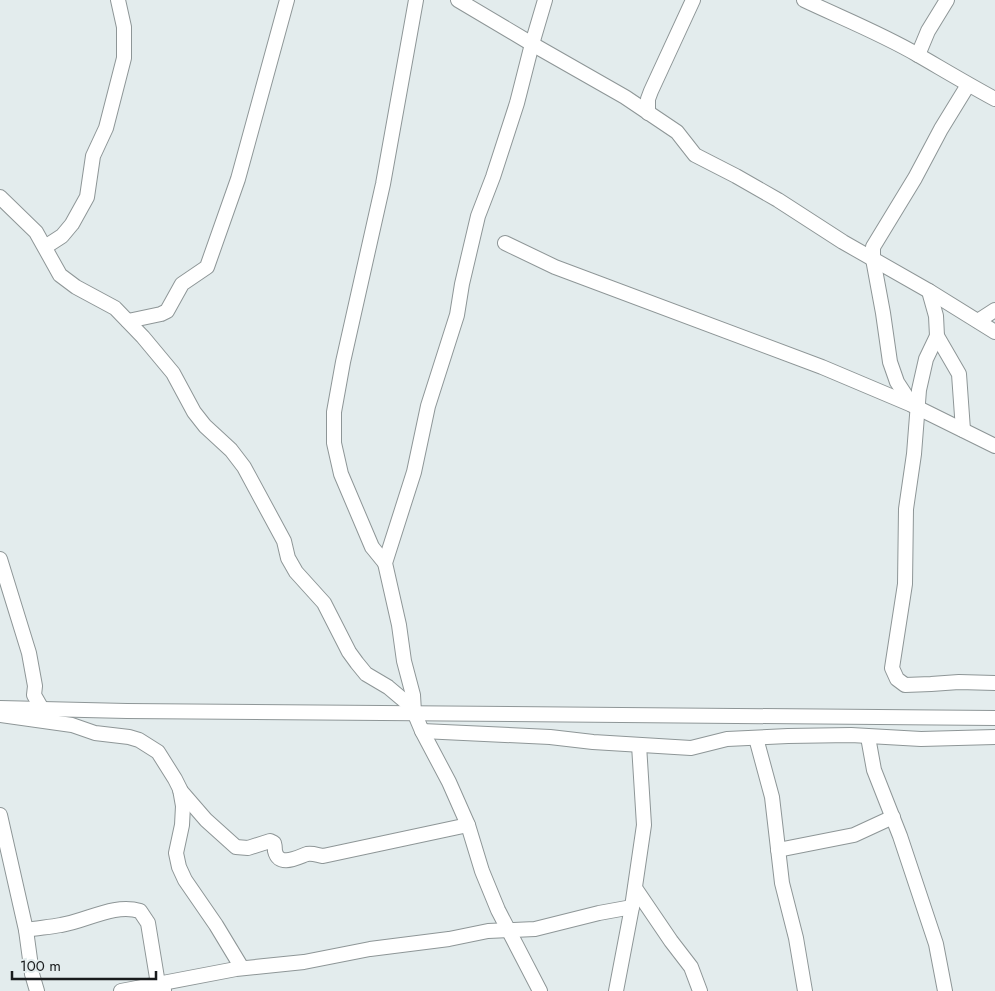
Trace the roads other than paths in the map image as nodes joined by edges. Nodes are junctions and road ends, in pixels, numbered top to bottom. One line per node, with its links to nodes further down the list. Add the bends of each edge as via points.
1 (118, 0): 16 (street, via 124,27 124,58 106,128 93,156 87,198 62,236)
2 (287, 0): 20 (street, via 238,179 207,267 182,284 167,311)
3 (416, 0): 28 (street, via 383,184 334,412 334,443 341,474 372,548)
4 (458, 0): 9 (street)
5 (545, 0): 9 (street)
6 (694, 0): 13 (street, via 651,91)
7 (804, 0): 10 (street)
8 (947, 0): 10 (street)
9 (532, 44): 13 (street); 28 (street, via 517,104 478,216 457,315)
10 (918, 55): 11 (street)
11 (968, 85): 12 (street); 17 (street, via 873,247)
12 (995, 99)
13 (648, 113): 17 (street, via 677,132 695,155 778,200)
14 (0, 197): 16 (street, via 36,232)
15 (505, 244): 24 (street, via 555,267 822,367)
16 (45, 247): 20 (street, via 60,275 115,308)
17 (873, 259): 18 (street); 24 (street, via 890,362 898,382)
18 (929, 291): 21 (street); 23 (street, via 936,316)
19 (995, 310): 21 (street)
20 (128, 321): 32 (street, via 173,373 205,426 244,467 284,540 288,558 296,572 324,603 357,664)
21 (978, 321): 22 (street)
22 (995, 332)
23 (937, 336): 24 (street, via 924,366); 25 (street, via 959,374)
24 (915, 407): 25 (street); 29 (street, via 906,509 905,584 893,658 894,675 905,685)
25 (963, 430): 26 (street)
26 (995, 446)
27 (0, 559): 31 (street, via 29,653 34,695)
28 (385, 563): 32 (street)
29 (995, 683)
30 (0, 708): 31 (street)
31 (42, 709): 32 (street)
32 (414, 709): 34 (street); 35 (street)
33 (0, 715): 40 (street, via 72,725 95,733 139,740 158,752)
34 (995, 718)
35 (422, 731): 39 (street); 43 (street)
36 (868, 737): 37 (street); 38 (street); 42 (street, via 874,770)
37 (756, 738): 39 (street, via 727,739 691,748); 45 (street, via 772,797)
38 (995, 738)
39 (639, 745): 46 (street, via 644,825)
40 (180, 789): 43 (street, via 206,820 236,847 248,848 270,841 274,843 279,858 286,860 314,853 323,856); 52 (street, via 183,806 176,853 179,867)
41 (0, 815): 44 (street)
42 (893, 817): 45 (street, via 854,835); 60 (street, via 936,944)
43 (468, 826): 48 (street)
44 (2, 832): 50 (street)
45 (778, 850): 59 (street)
46 (635, 888): 47 (street); 58 (street, via 691,967)
47 (632, 907): 49 (street, via 535,929); 57 (street)
48 (498, 910): 49 (street); 51 (street)
49 (509, 929): 51 (street); 56 (street)
50 (26, 930): 53 (street, via 61,925 112,911 130,908 140,911 148,922); 54 (street)
51 (488, 931): 52 (street, via 304,962)
52 (242, 968): 53 (street)
53 (163, 988): 55 (street)
54 (37, 991)
55 (121, 991)
56 (540, 991)
57 (616, 991)
58 (700, 991)
59 (805, 991)
60 (945, 991)

